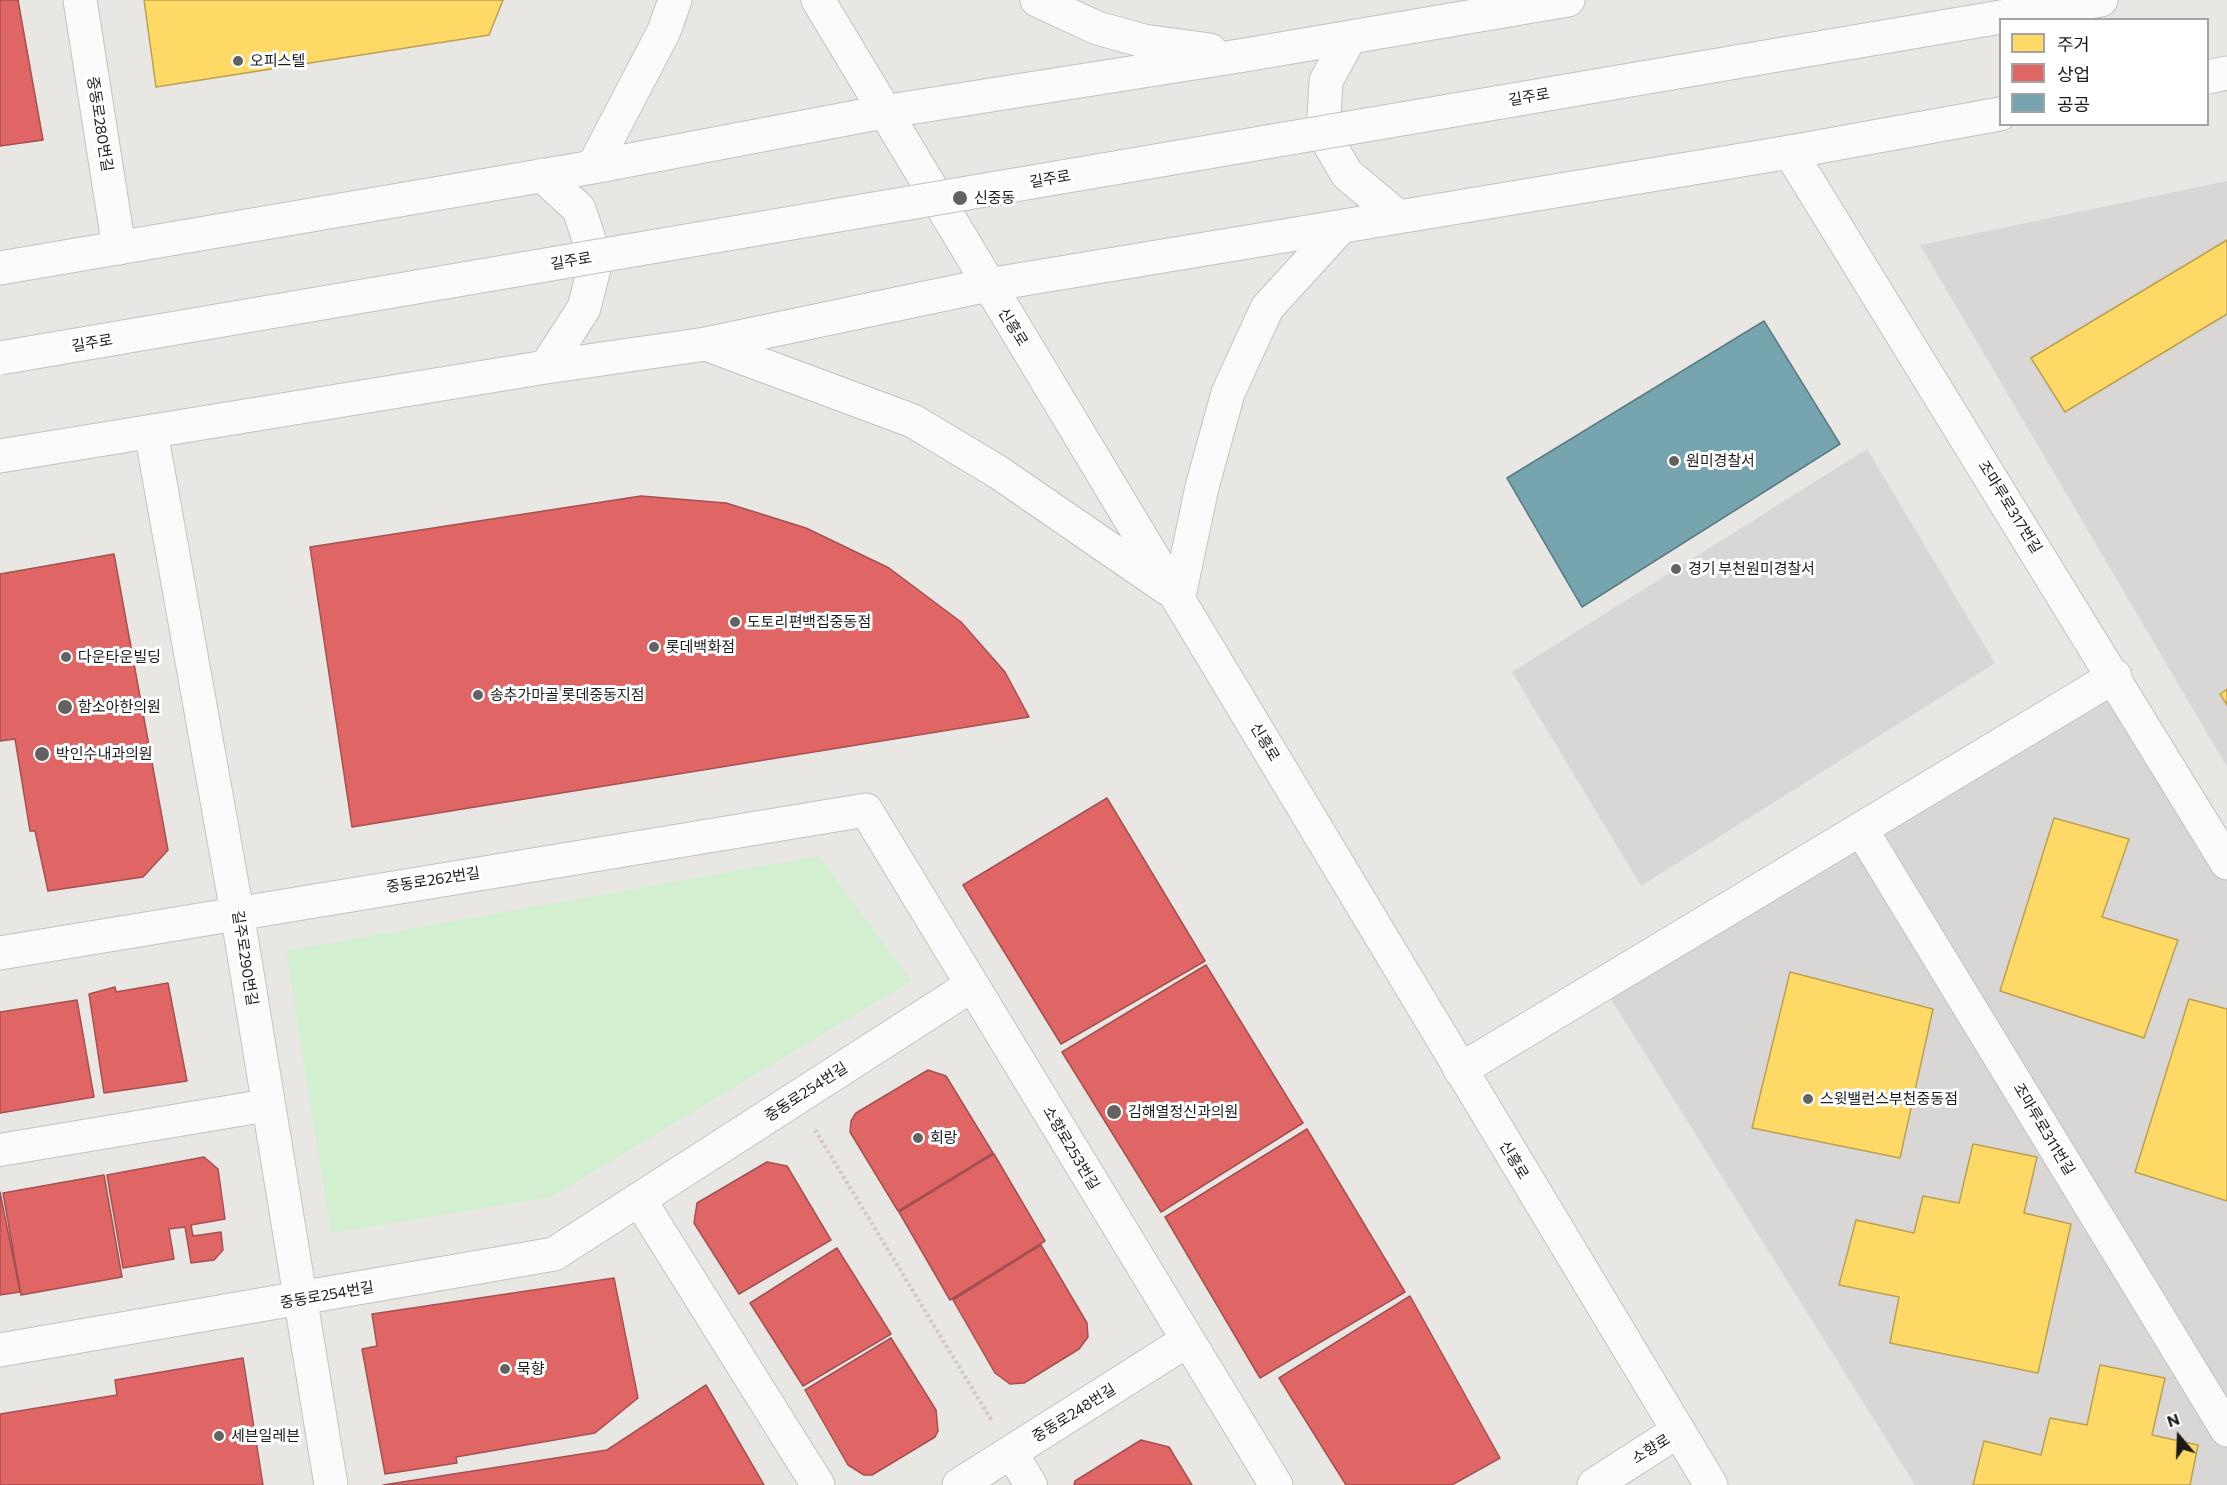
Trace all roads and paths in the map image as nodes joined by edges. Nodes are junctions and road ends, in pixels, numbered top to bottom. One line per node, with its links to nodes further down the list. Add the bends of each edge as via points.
1 (80, 0): 18 (street, 중동로280번길)
2 (675, 0): 14 (street, via 664,31)
3 (818, 0): 11 (street, 신흥로)
4 (1037, 0): 8 (street, via 1097,27 1144,41)
5 (1568, 0): 7 (street)
6 (2101, 0): 22 (street, 길주로, bridge)
7 (1350, 37): 8 (street); 16 (street, via 1326,81 1323,133 1347,174)
8 (1245, 55): 11 (street)
9 (2227, 73): 10 (street)
10 (2209, 76)
11 (883, 112): 14 (street); 20 (street, 신흥로)
12 (1999, 114): 13 (street)
13 (1790, 152): 16 (street); 27 (street, 조마루로317번길)
14 (593, 167): 15 (street)
15 (542, 176): 18 (street); 23 (street, via 579,209 596,261 584,308)
16 (1397, 216): 17 (street)
17 (1340, 228): 20 (street); 26 (street, via 1267,308 1228,393 1202,487)
18 (119, 248): 19 (street)
19 (0, 267)
20 (988, 285): 21 (street); 26 (street, 신흥로)
21 (706, 344): 23 (street); 26 (street, via 913,421 998,472)
22 (0, 358)
23 (546, 367): 24 (street)
24 (151, 432): 25 (street); 31 (street, 길주로290번길)
25 (0, 456)
26 (1179, 596): 34 (street, 신흥로)
27 (2115, 676): 29 (street); 30 (street, 조마루로317번길)
28 (866, 810): 31 (street, 중동로262번길); 33 (street, 소향로253번길)
29 (1861, 829): 34 (street); 42 (street, 조마루로311번길)
30 (2227, 862)
31 (237, 912): 32 (street, 중동로262번길); 36 (street, 길주로290번길)
32 (0, 953)
33 (972, 985): 35 (street, 중동로254번길); 40 (street, 소향로253번길)
34 (1460, 1070): 43 (street, 신흥로)
35 (796, 1099): 38 (street, 중동로254번길); 44 (path)
36 (269, 1105): 37 (street); 39 (street, 길주로290번길)
37 (0, 1150)
38 (639, 1199): 39 (street, 중동로254번길, via 554,1254); 46 (street)
39 (301, 1300): 41 (street, 중동로254번길); 45 (street, 길주로290번길)
40 (1188, 1340): 44 (street, 중동로248번길); 49 (street, 소향로253번길)
41 (0, 1350)
42 (2227, 1430)
43 (1678, 1431): 50 (street, 소향로); 51 (street, 신흥로)
44 (1011, 1452): 47 (street, 중동로248번길); 48 (street)
45 (331, 1485)
46 (818, 1485)
47 (959, 1485)
48 (1031, 1485)
49 (1276, 1485)
50 (1594, 1485)
51 (1711, 1485)

